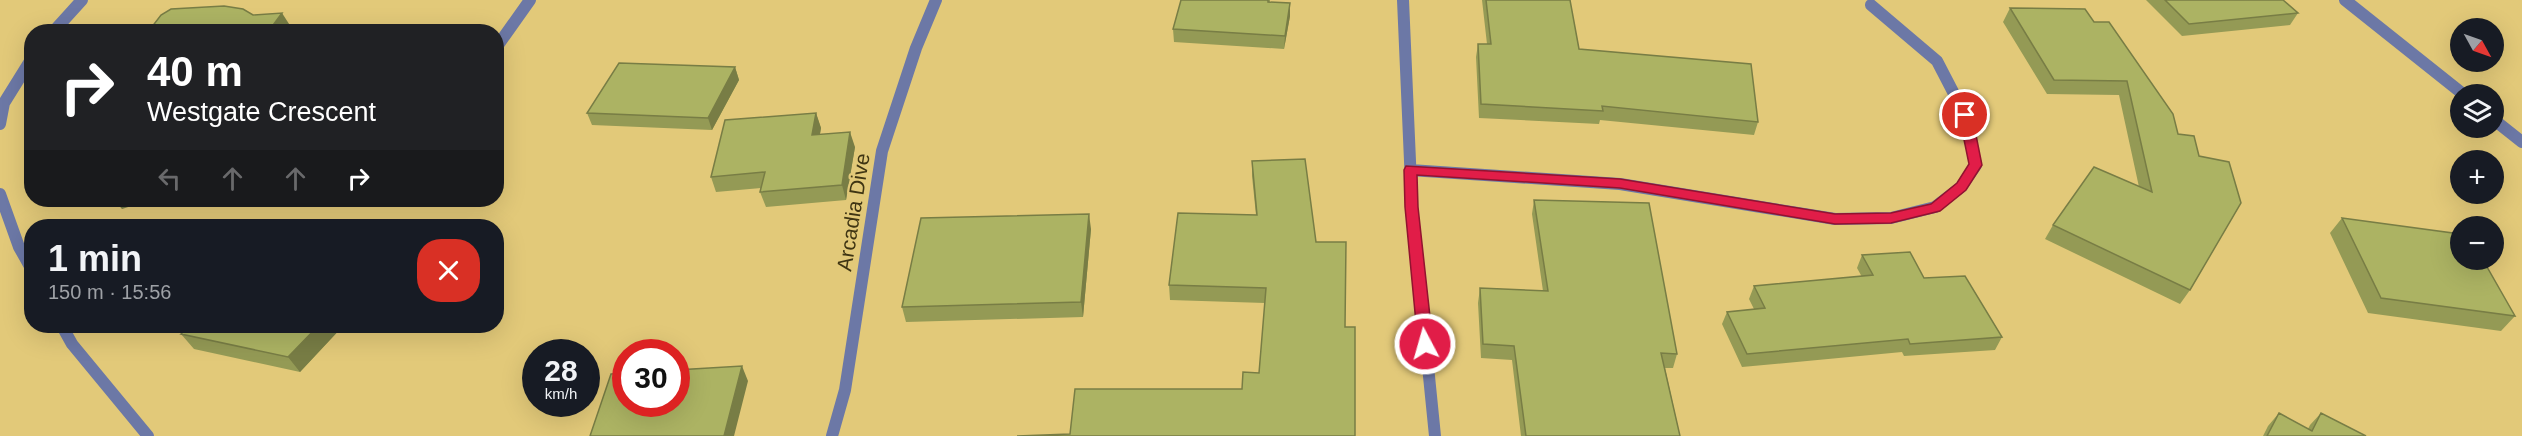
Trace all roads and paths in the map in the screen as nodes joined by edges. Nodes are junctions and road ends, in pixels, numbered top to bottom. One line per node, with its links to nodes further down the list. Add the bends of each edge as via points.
1 (82, 0): 7 (street)
2 (530, 0): 8 (street)
3 (936, 0): 20 (street, Arcadia Dive, via 882,151 845,390)
4 (1402, 0): 15 (street)
5 (2345, 0): 10 (street)
6 (1871, 5): 15 (street, via 1937,61 1965,115 1976,165 1961,187 1935,207 1891,218 1835,219 1620,184)
7 (60, 24)
8 (504, 37)
9 (24, 70): 11 (street)
10 (2450, 84)
11 (2, 103): 12 (street)
12 (0, 124)
13 (2504, 128): 14 (street)
14 (2522, 142)
15 (1410, 170): 21 (street)
16 (0, 194): 17 (street)
17 (24, 256)
18 (66, 333): 19 (street)
19 (148, 436)
20 (832, 436)
21 (1435, 436)

